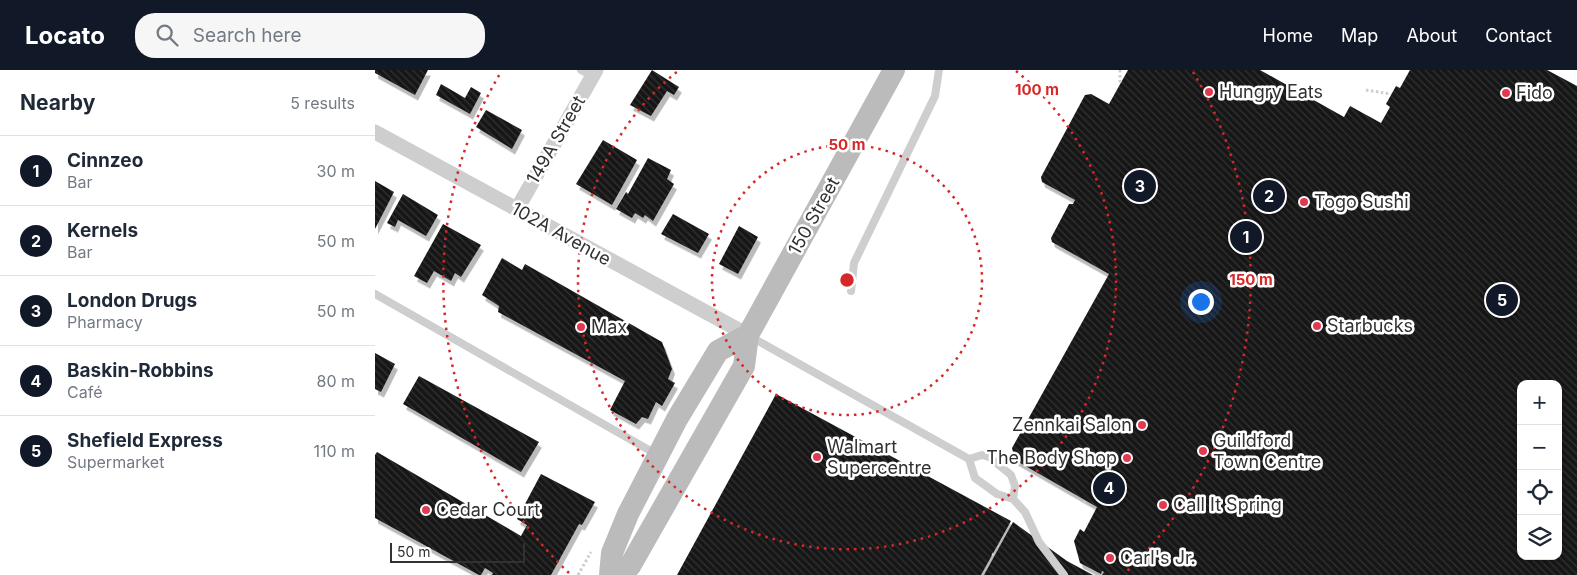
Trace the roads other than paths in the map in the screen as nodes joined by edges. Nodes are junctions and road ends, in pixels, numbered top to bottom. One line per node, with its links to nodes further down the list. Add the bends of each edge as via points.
1 (939, 70): 6 (lane, via 935,96 854,263)
2 (892, 71): 8 (main road, 150 Street)
3 (589, 72): 5 (street, 149A Street)
4 (375, 132): 5 (street, 102A Avenue)
5 (517, 209): 8 (street, 102A Avenue)
6 (851, 291)
7 (375, 294): 9 (lane)
8 (748, 336): 9 (main road, via 719,351); 10 (lane); 13 (main road, 150 Street, via 744,366 630,566)
9 (657, 455): 12 (main road, via 612,554)
10 (969, 459): 11 (lane, via 975,478 997,494); 11 (lane, via 989,457 1011,475 1015,486)
11 (1013, 499): 14 (lane, via 1025,512 1039,542)
12 (610, 575)
13 (621, 575)
14 (1064, 575)

